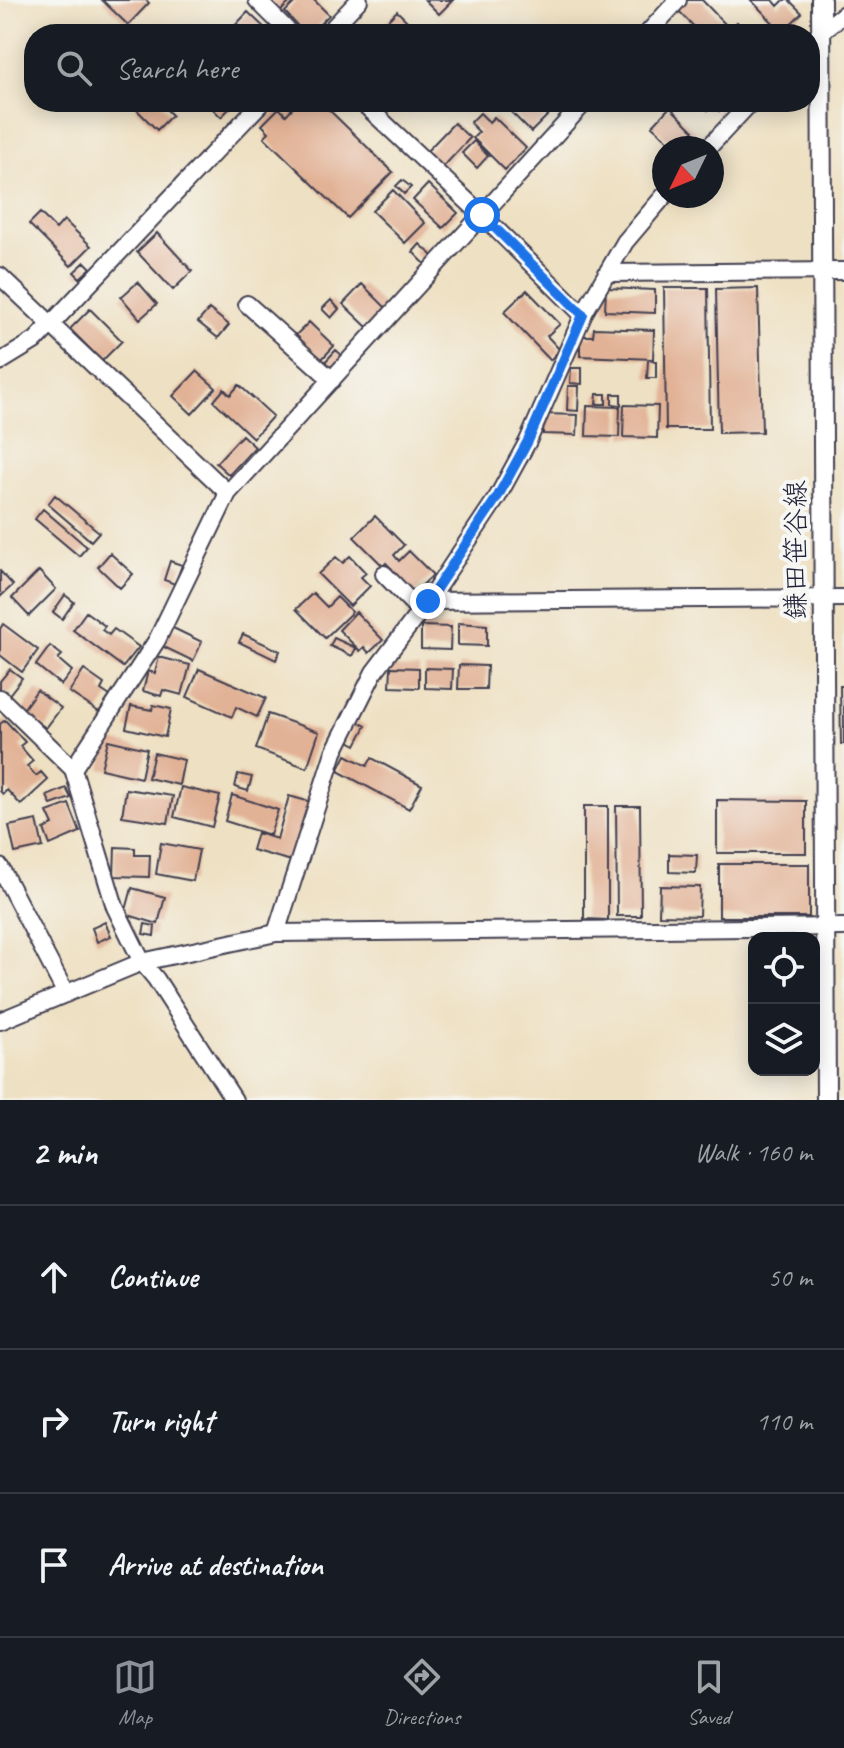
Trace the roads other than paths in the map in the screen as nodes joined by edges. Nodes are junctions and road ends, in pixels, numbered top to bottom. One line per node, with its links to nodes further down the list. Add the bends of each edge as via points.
1 (257, 0): 6 (street)
2 (359, 0): 7 (street)
3 (678, 0): 8 (street)
4 (821, 0): 9 (street, 鎌田笹谷線)
5 (844, 14): 10 (street)
6 (281, 24)
7 (336, 24)
8 (656, 24)
9 (817, 24)
10 (820, 33)
11 (253, 112): 25 (street)
12 (373, 112): 18 (street)
13 (576, 112): 18 (street)
14 (742, 112): 16 (street)
15 (817, 112): 19 (street, 鎌田笹谷線)
16 (719, 136)
17 (654, 208): 21 (street)
18 (482, 215): 24 (street); 27 (street)
19 (821, 271): 20 (street); 21 (street); 30 (street, 鎌田笹谷線)
20 (844, 271)
21 (607, 273): 24 (street)
22 (0, 276): 25 (street)
23 (247, 304): 27 (street)
24 (583, 315): 32 (street, via 498,496)
25 (51, 325): 26 (street); 28 (street)
26 (0, 362)
27 (332, 380): 28 (street)
28 (228, 493): 34 (street, via 157,640)
29 (384, 574): 32 (street)
30 (824, 598): 31 (street); 32 (street); 36 (street, 鎌田笹谷線)
31 (844, 598)
32 (423, 605): 37 (street, via 382,658 334,752)
33 (0, 698): 34 (street)
34 (73, 769): 38 (street, via 115,907)
35 (0, 867): 39 (street)
36 (835, 927): 37 (street); 42 (street, 鎌田笹谷線)
37 (276, 933): 38 (street)
38 (142, 962): 39 (street); 41 (street)
39 (66, 994): 40 (street)
40 (0, 1021)
41 (234, 1100)
42 (826, 1100)

